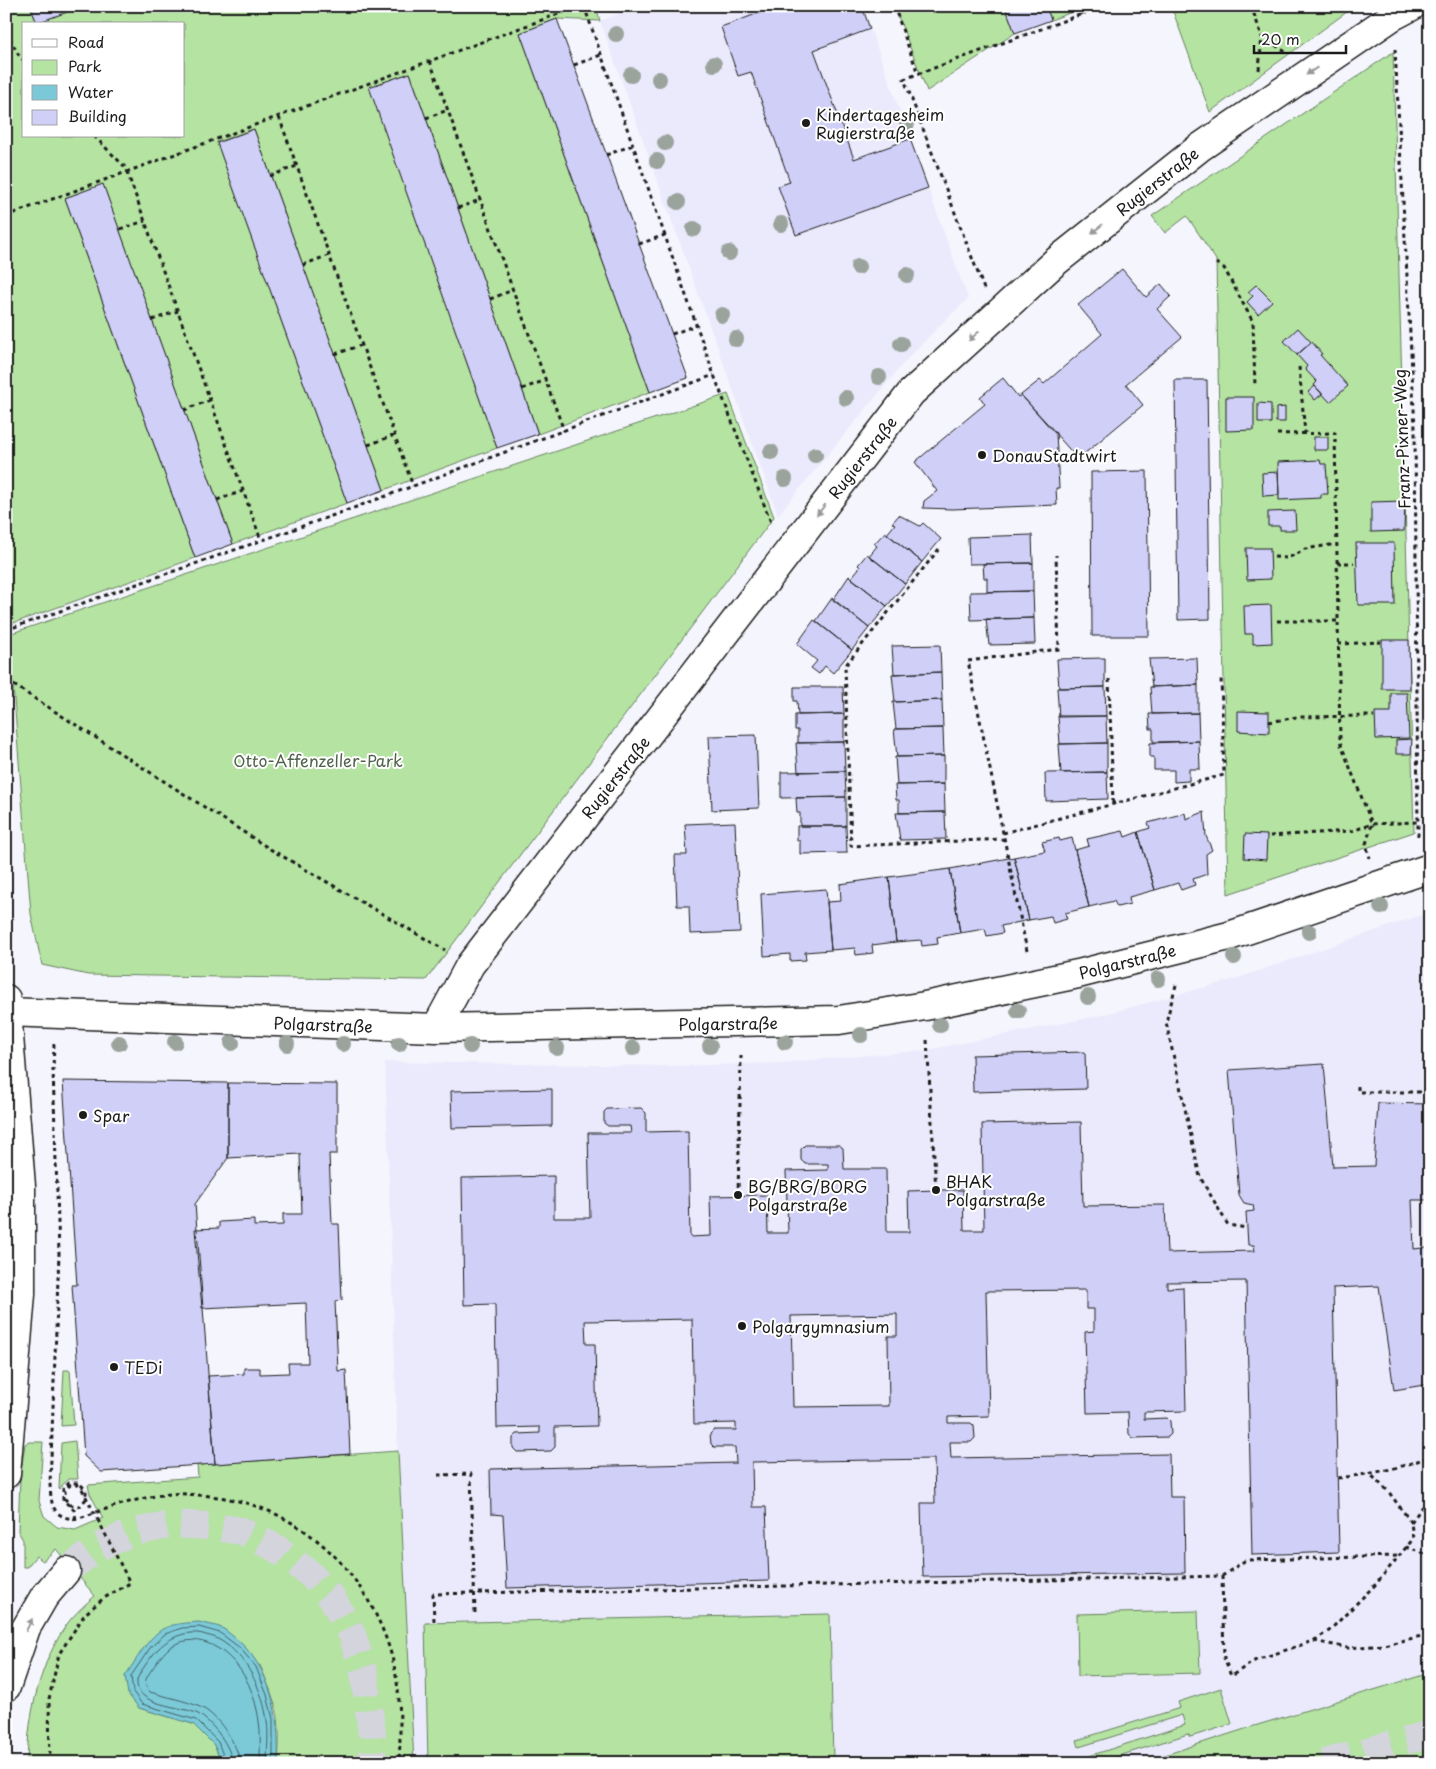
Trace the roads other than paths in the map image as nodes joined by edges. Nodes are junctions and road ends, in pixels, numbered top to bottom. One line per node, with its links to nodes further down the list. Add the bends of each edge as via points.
1 (1412, 6): 4 (main road, Rugierstraße, one-way to 4, via 1198,148 1054,264 911,393 470,964)
2 (1430, 868): 4 (main road, Polgarstraße, via 1229,936 1078,974 925,1006 839,1020)
3 (7, 1008): 4 (main road, Polgarstraße); 5 (main road, via 21,1186 21,1294)
4 (436, 1028)
5 (6, 1474)
6 (66, 1571): 7 (main road, one-way to 6, via 26,1628 44,1597)
7 (6, 1687)

